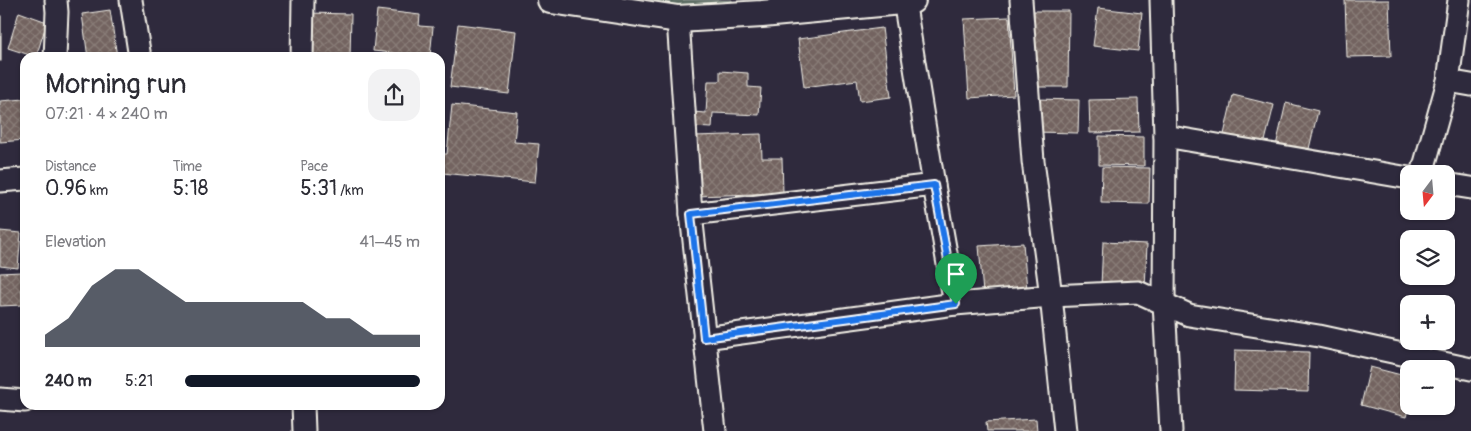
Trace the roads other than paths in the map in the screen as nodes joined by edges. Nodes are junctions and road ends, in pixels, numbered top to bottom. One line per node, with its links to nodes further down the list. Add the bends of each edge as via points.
1 (56, 0): 11 (street)
2 (131, 0): 12 (street)
3 (302, 0): 13 (street)
4 (550, 0): 10 (street)
5 (907, 0): 9 (street); 21 (street)
6 (1021, 0): 25 (street, via 1033,161)
7 (1161, 0): 16 (street)
8 (1459, 0): 14 (street)
9 (761, 7): 10 (street)
10 (678, 20): 24 (street)
11 (55, 52)
12 (139, 52)
13 (302, 52)
14 (1448, 81): 15 (street); 17 (street)
15 (1471, 85)
16 (1165, 136): 18 (street); 26 (street)
17 (1425, 165)
18 (1400, 176)
19 (20, 179): 20 (street)
20 (0, 181)
21 (934, 185): 24 (street); 27 (street)
22 (1455, 185): 23 (street)
23 (1471, 188)
24 (691, 214): 28 (street)
25 (1052, 296): 26 (street, via 1138,292); 27 (street); 35 (street)
26 (1164, 303): 29 (street, via 1189,315 1319,336); 36 (street)
27 (956, 304): 28 (street)
28 (704, 338): 34 (street)
29 (1471, 369)
30 (0, 399): 31 (street)
31 (20, 401)
32 (303, 410): 33 (street)
33 (304, 431)
34 (715, 431)
35 (1065, 431)
36 (1171, 431)

